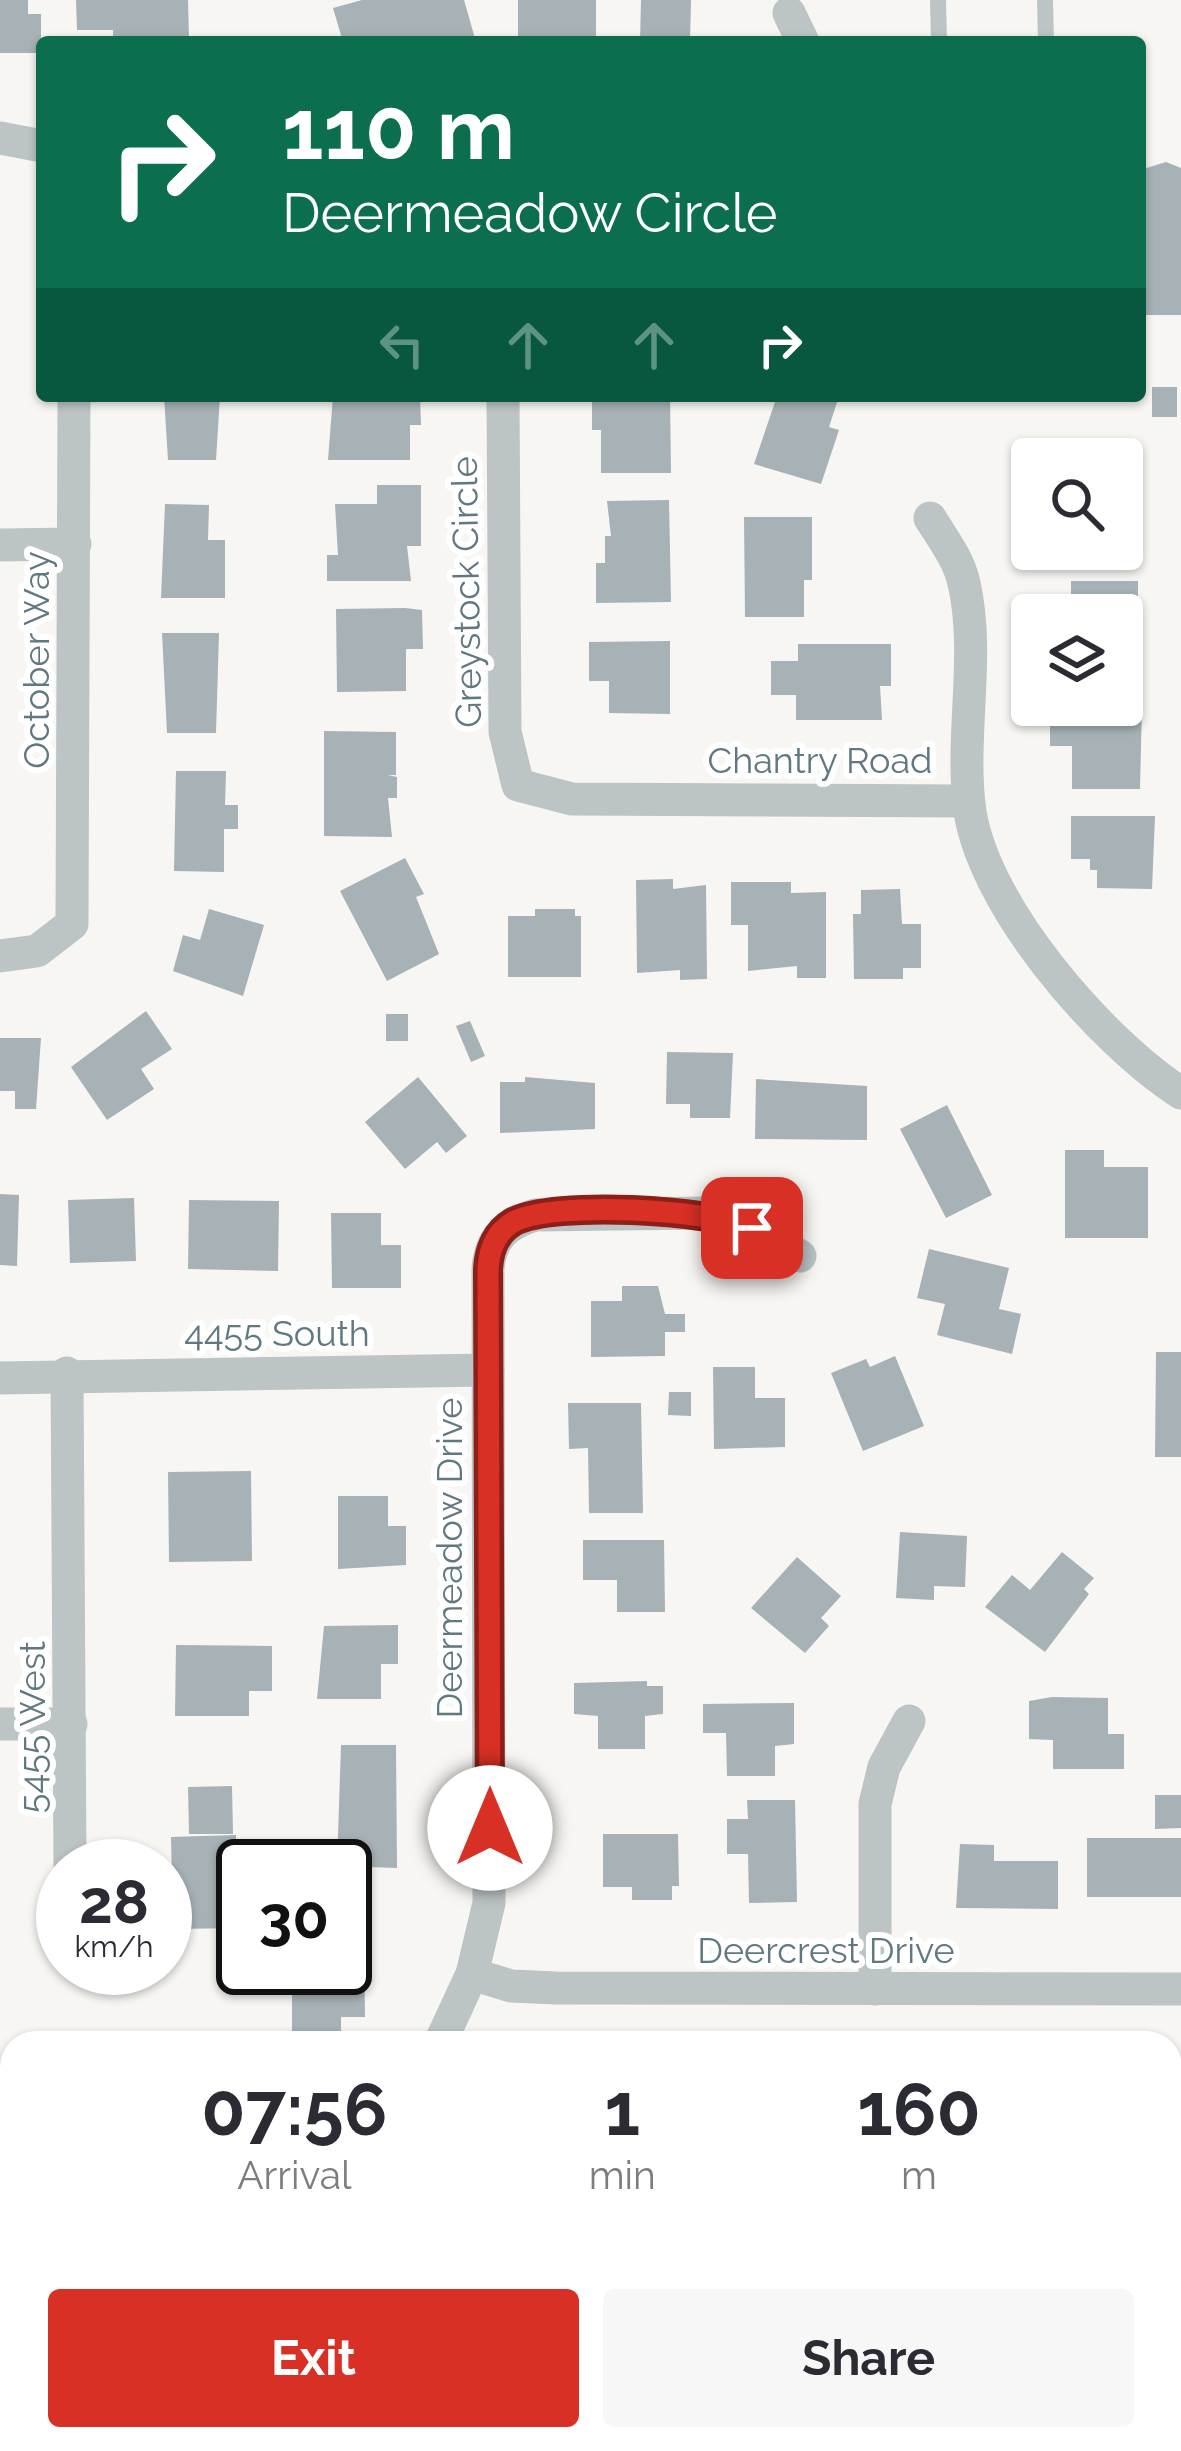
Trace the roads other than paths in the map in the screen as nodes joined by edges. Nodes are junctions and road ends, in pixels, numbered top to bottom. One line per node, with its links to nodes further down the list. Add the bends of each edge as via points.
1 (938, 0): 3 (lane)
2 (1045, 0): 4 (lane)
3 (939, 36)
4 (1046, 36)
5 (0, 138): 6 (street)
6 (36, 145)
7 (74, 402): 10 (street, October Way)
8 (503, 402): 12 (street, Greystock Circle, via 505,731)
9 (930, 518): 13 (street, via 958,565 967,601)
10 (75, 544): 11 (street); 14 (street, October Way, via 72,923 37,951)
11 (0, 545)
12 (518, 784): 13 (street, Chantry Road, via 572,799)
13 (968, 801): 15 (street, Chantry Road, via 989,874 1024,934 1119,1041)
14 (0, 956)
15 (1181, 1093)
16 (800, 1256): 17 (street, Deermeadow Drive, via 704,1213 556,1212 516,1221 489,1255)
17 (488, 1370): 18 (street, 4455 South); 24 (street, Deermeadow Drive, via 490,1889)
18 (67, 1373): 19 (street, 4455 South); 22 (street, 5455 West)
19 (0, 1378)
20 (909, 1721): 25 (street, via 875,1804)
21 (0, 1724): 22 (street)
22 (71, 1724): 23 (street, 5455 West)
23 (70, 1839)
24 (472, 1974): 25 (street, Deercrest Drive, via 534,1988); 27 (street, Deermeadow Drive)
25 (875, 1989): 26 (street, Deercrest Drive)
26 (1181, 1989)
27 (446, 2031)

